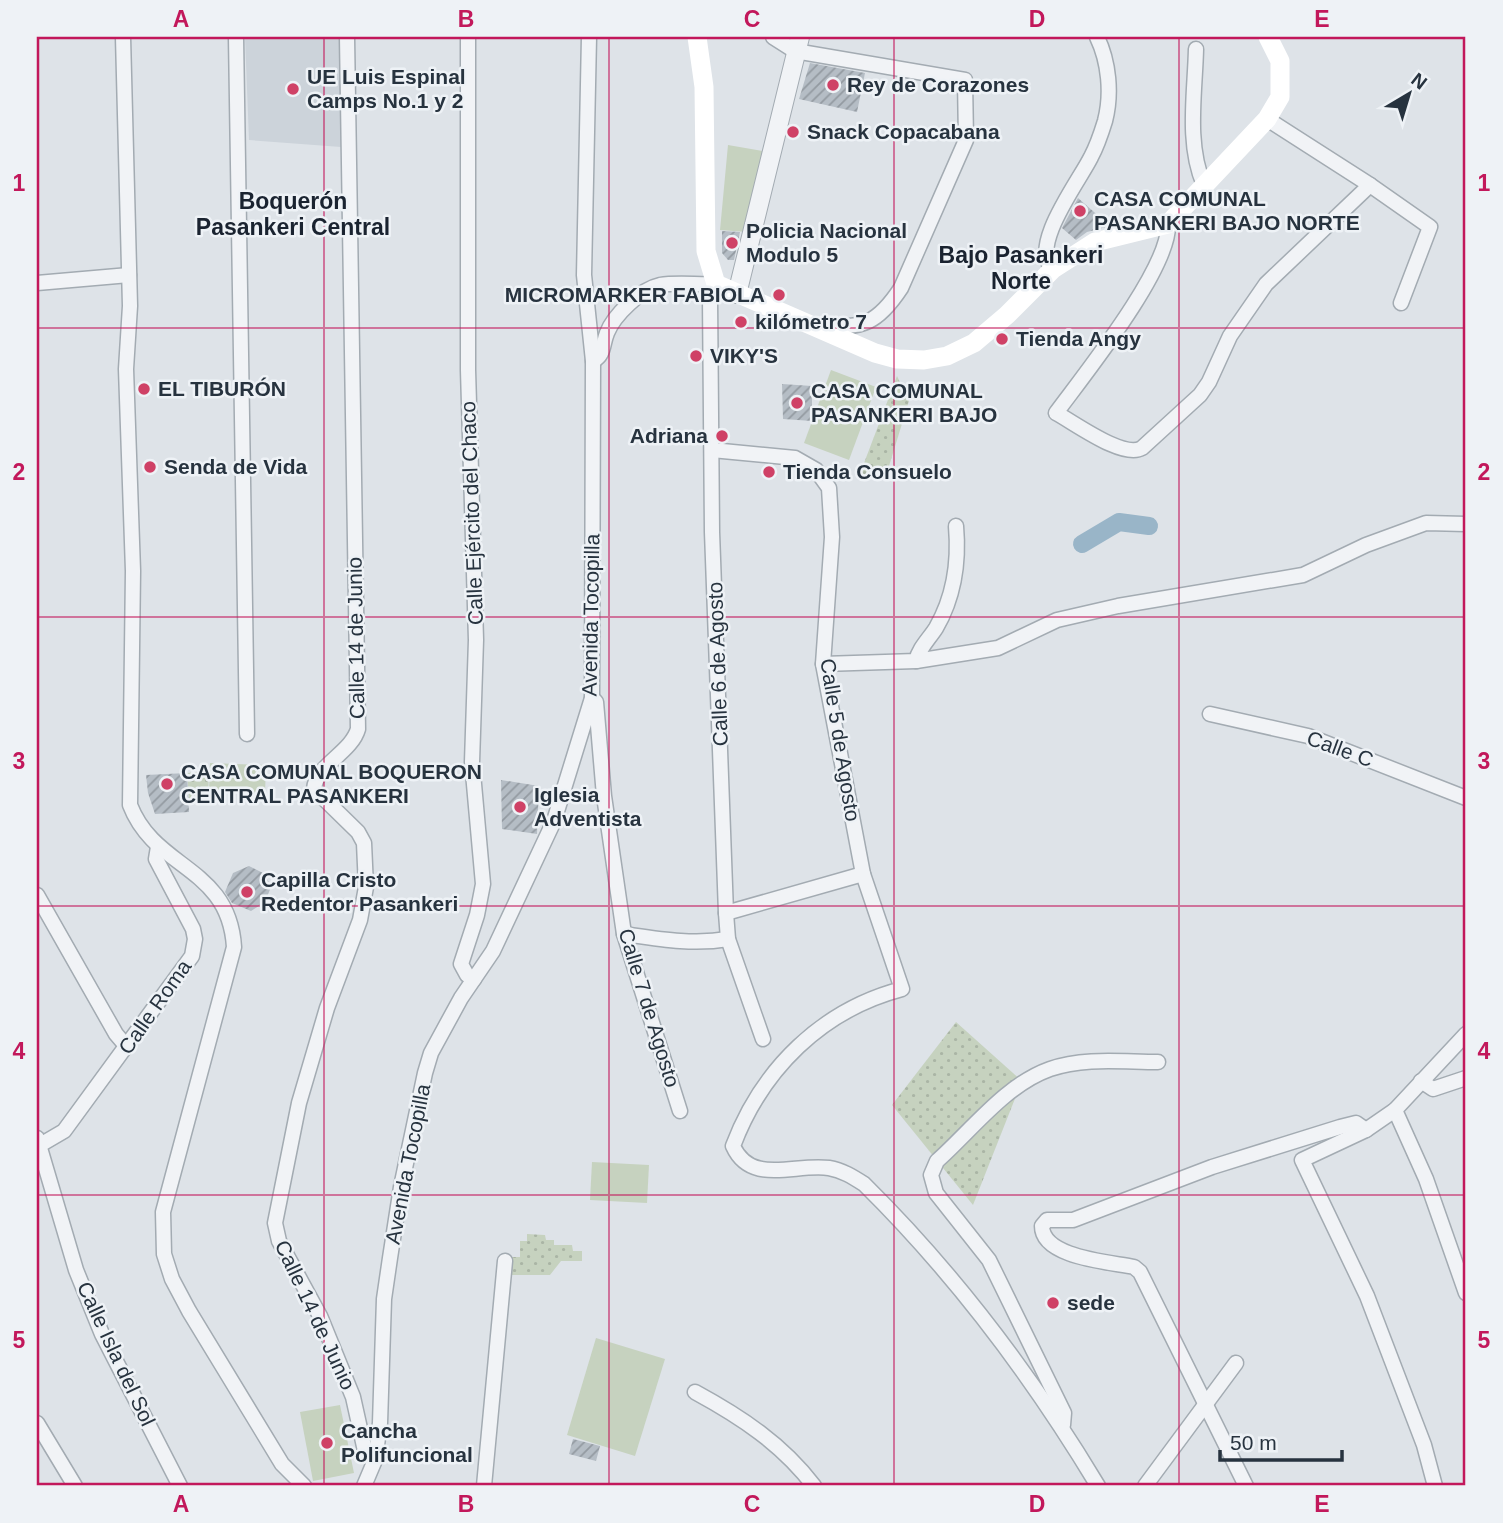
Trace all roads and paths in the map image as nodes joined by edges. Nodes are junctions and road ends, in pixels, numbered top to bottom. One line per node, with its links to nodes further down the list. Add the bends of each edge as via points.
1 (123, 37): 17 (street)
2 (236, 37): 31 (street)
3 (347, 37): 57 (street, Calle 14 de Junio, via 358,729 350,746 316,779 314,789 358,832 366,887 360,920 299,1103 275,1223 279,1241 320,1316 353,1397 365,1451)
4 (468, 37): 39 (street, Calle Ejército del Chaco, via 468,370 476,640 472,762 483,884 461,964)
5 (589, 37): 23 (street, Avenida Tocopilla, via 584,275)
6 (697, 37): 19 (main road, via 705,100 706,251)
7 (773, 37): 10 (street)
8 (1097, 37): 16 (street, via 1108,77 1105,118 1091,159 1049,235 1047,260)
9 (1268, 37): 12 (main road, via 1280,61 1282,80 1280,97)
10 (797, 44): 20 (street); 22 (street, via 965,80 966,140 901,288 889,307 869,323)
11 (1196, 49): 13 (street, via 1194,155)
12 (1267, 119): 13 (main road); 14 (street)
13 (1204, 185): 15 (main road)
14 (1370, 185): 15 (street, via 1266,284 1230,336 1200,395 1136,452 1121,449 1056,413 1130,312 1168,240); 21 (street, via 1430,227)
15 (1168, 224): 16 (main road, via 1095,242)
16 (1053, 269): 22 (main road, via 974,343 947,356 897,359 853,346)
17 (129, 275): 18 (street); 33 (street, via 130,805 144,833)
18 (37, 283)
19 (716, 285): 20 (main road); 23 (street, via 659,285 643,294 618,316 607,332 603,353); 24 (street, Calle 6 de Agosto, via 710,298)
20 (737, 294): 22 (main road)
21 (1401, 303)
22 (814, 326)
23 (593, 361): 29 (street, Avenida Tocopilla)
24 (712, 450): 28 (street, Calle 5 de Agosto, via 795,458 825,479 832,495 832,537); 36 (street, Calle 6 de Agosto)
25 (1466, 524): 27 (street, via 1426,523 1303,575 1118,606 1057,620 998,648)
26 (956, 526): 27 (street, via 954,582)
27 (916, 661): 28 (street)
28 (823, 664): 34 (street, Calle 5 de Agosto)
29 (592, 698): 37 (street, Calle 7 de Agosto); 39 (street, Avenida Tocopilla, via 554,821 493,951)
30 (1210, 714): 32 (street, Calle C, via 1308,736)
31 (247, 734)
32 (1466, 798)
33 (159, 847): 42 (street, Calle Roma, via 156,859 193,929 195,948); 61 (street, via 197,874 224,906 233,923 234,947 163,1212 164,1254 189,1311 282,1464)
34 (863, 874): 36 (street); 56 (street, Calle 5 de Agosto, via 902,989 884,993 838,1017 782,1059 733,1146 743,1161 765,1171 828,1168 864,1184 965,1297)
35 (37, 895): 42 (street)
36 (726, 913): 38 (street, Calle 6 de Agosto)
37 (624, 934): 38 (street, via 686,942); 47 (street, Calle 7 de Agosto)
38 (728, 939): 41 (street, Calle 6 de Agosto)
39 (474, 979): 57 (street, Avenida Tocopilla, via 431,1054 401,1187 384,1299)
40 (1466, 1034): 45 (street)
41 (763, 1039)
42 (127, 1047): 49 (street, Calle Roma, via 64,1131)
43 (1158, 1062): 56 (street, via 1084,1062 1034,1076 937,1161 931,1175 936,1193 989,1260 1064,1413)
44 (1466, 1078): 45 (street, via 1433,1089)
45 (1421, 1081): 46 (street)
46 (1395, 1110): 48 (street); 51 (street, via 1426,1179)
47 (680, 1111)
48 (1366, 1130): 54 (street, via 1359,1123 1348,1125 1212,1167 1073,1220 1051,1219 1043,1224 1049,1243 1068,1254 1140,1272); 67 (street, via 1302,1160 1367,1296)
49 (38, 1141): 60 (street, Calle Isla del Sol, via 76,1270 102,1334)
50 (505, 1261): 63 (street)
51 (1466, 1293)
52 (1236, 1363): 54 (street)
53 (695, 1392): 58 (street, via 742,1417 775,1443)
54 (1207, 1405): 65 (street); 66 (street)
55 (37, 1423): 59 (street)
56 (1062, 1426): 64 (street)
57 (375, 1460): 62 (street, Avenida Tocopilla)
58 (811, 1485)
59 (75, 1486)
60 (180, 1486)
61 (304, 1486)
62 (364, 1486)
63 (484, 1486)
64 (1098, 1486)
65 (1144, 1486)
66 (1247, 1486)
67 (1435, 1486)

